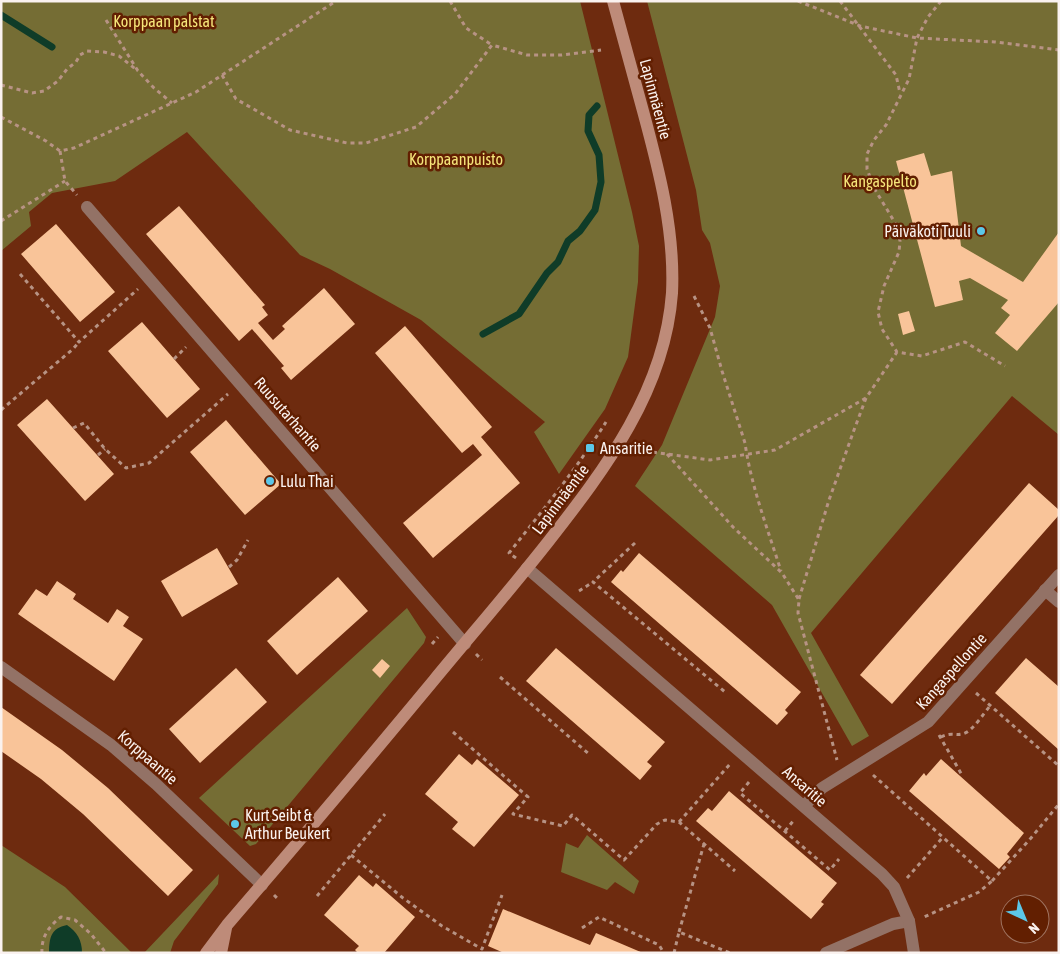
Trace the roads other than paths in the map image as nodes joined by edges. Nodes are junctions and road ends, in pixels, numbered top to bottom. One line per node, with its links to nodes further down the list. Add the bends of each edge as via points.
1 (613, 1): 3 (street, Lapinmäentie, via 666,204 672,292 667,327 657,366 628,432 604,469)
2 (87, 207): 7 (street, Ruusutarhantie)
3 (527, 568): 7 (street, Lapinmäentie); 9 (street, Ansaritie)
4 (1059, 574): 5 (street, Kangaspellontie)
5 (1045, 590): 6 (street); 9 (street, Kangaspellontie, via 928,722 822,788)
6 (1059, 602)
7 (465, 644): 10 (street, Lapinmäentie)
8 (1, 667): 10 (street, Korppaantie, via 111,745)
9 (804, 806): 11 (street, Ansaritie, via 894,887)
10 (262, 885): 12 (street, Lapinmäentie)
11 (909, 921): 15 (street, via 893,924); 16 (street, Ansaritie)
12 (227, 925): 13 (street, Lapinmäentie); 14 (street, Lapinmäentie)
13 (206, 953)
14 (221, 953)
15 (826, 953)
16 (914, 953)

